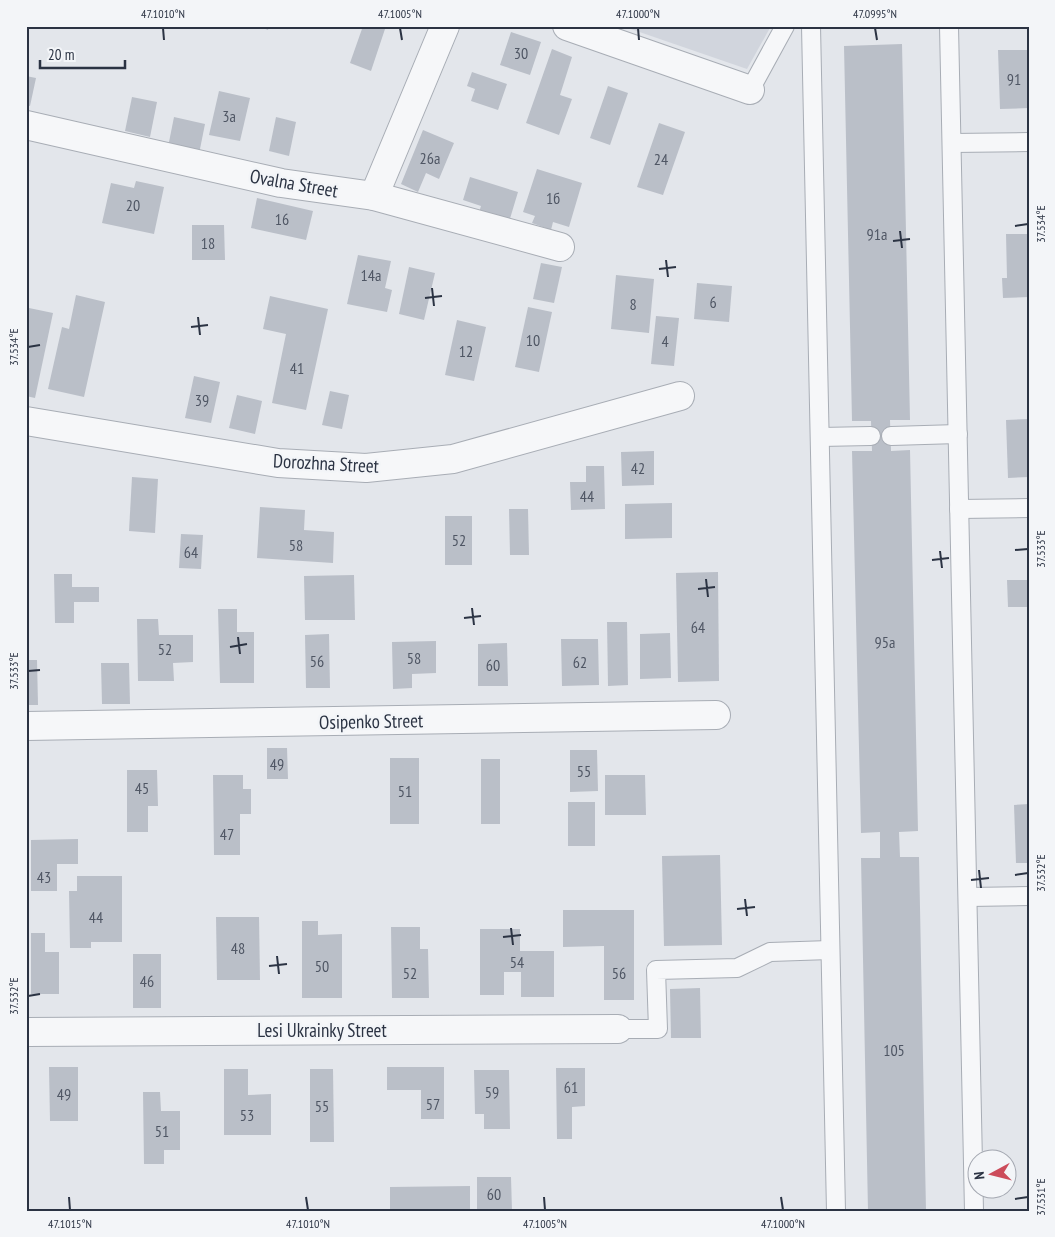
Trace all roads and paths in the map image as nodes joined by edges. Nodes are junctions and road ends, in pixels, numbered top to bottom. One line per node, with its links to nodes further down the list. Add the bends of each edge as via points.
1 (445, 26): 10 (street)
2 (567, 26): 6 (street)
3 (785, 26): 6 (lane)
4 (811, 26): 17 (lane)
5 (949, 26): 9 (lane)
6 (750, 90)
7 (26, 125): 10 (street, Ovalna Street, via 281,184)
8 (1029, 142): 9 (lane)
9 (952, 143): 14 (lane)
10 (374, 196): 11 (street, Ovalna Street)
11 (560, 246)
12 (680, 396): 13 (street, Dorozhna Street, via 453,459 366,468 278,462)
13 (26, 421)
14 (958, 434): 16 (lane); 19 (lane)
15 (871, 436): 17 (lane)
16 (891, 436)
17 (820, 437): 24 (lane)
18 (1029, 508): 19 (lane)
19 (959, 509): 23 (lane)
20 (716, 715): 21 (street, Osipenko Street)
21 (26, 726)
22 (1029, 896): 23 (lane)
23 (968, 897): 28 (lane)
24 (830, 950): 25 (lane, via 770,952 737,968 656,970 658,1029); 27 (lane)
25 (618, 1029): 26 (street, Lesi Ukrainky Street)
26 (26, 1032)
27 (836, 1211)
28 (974, 1211)

